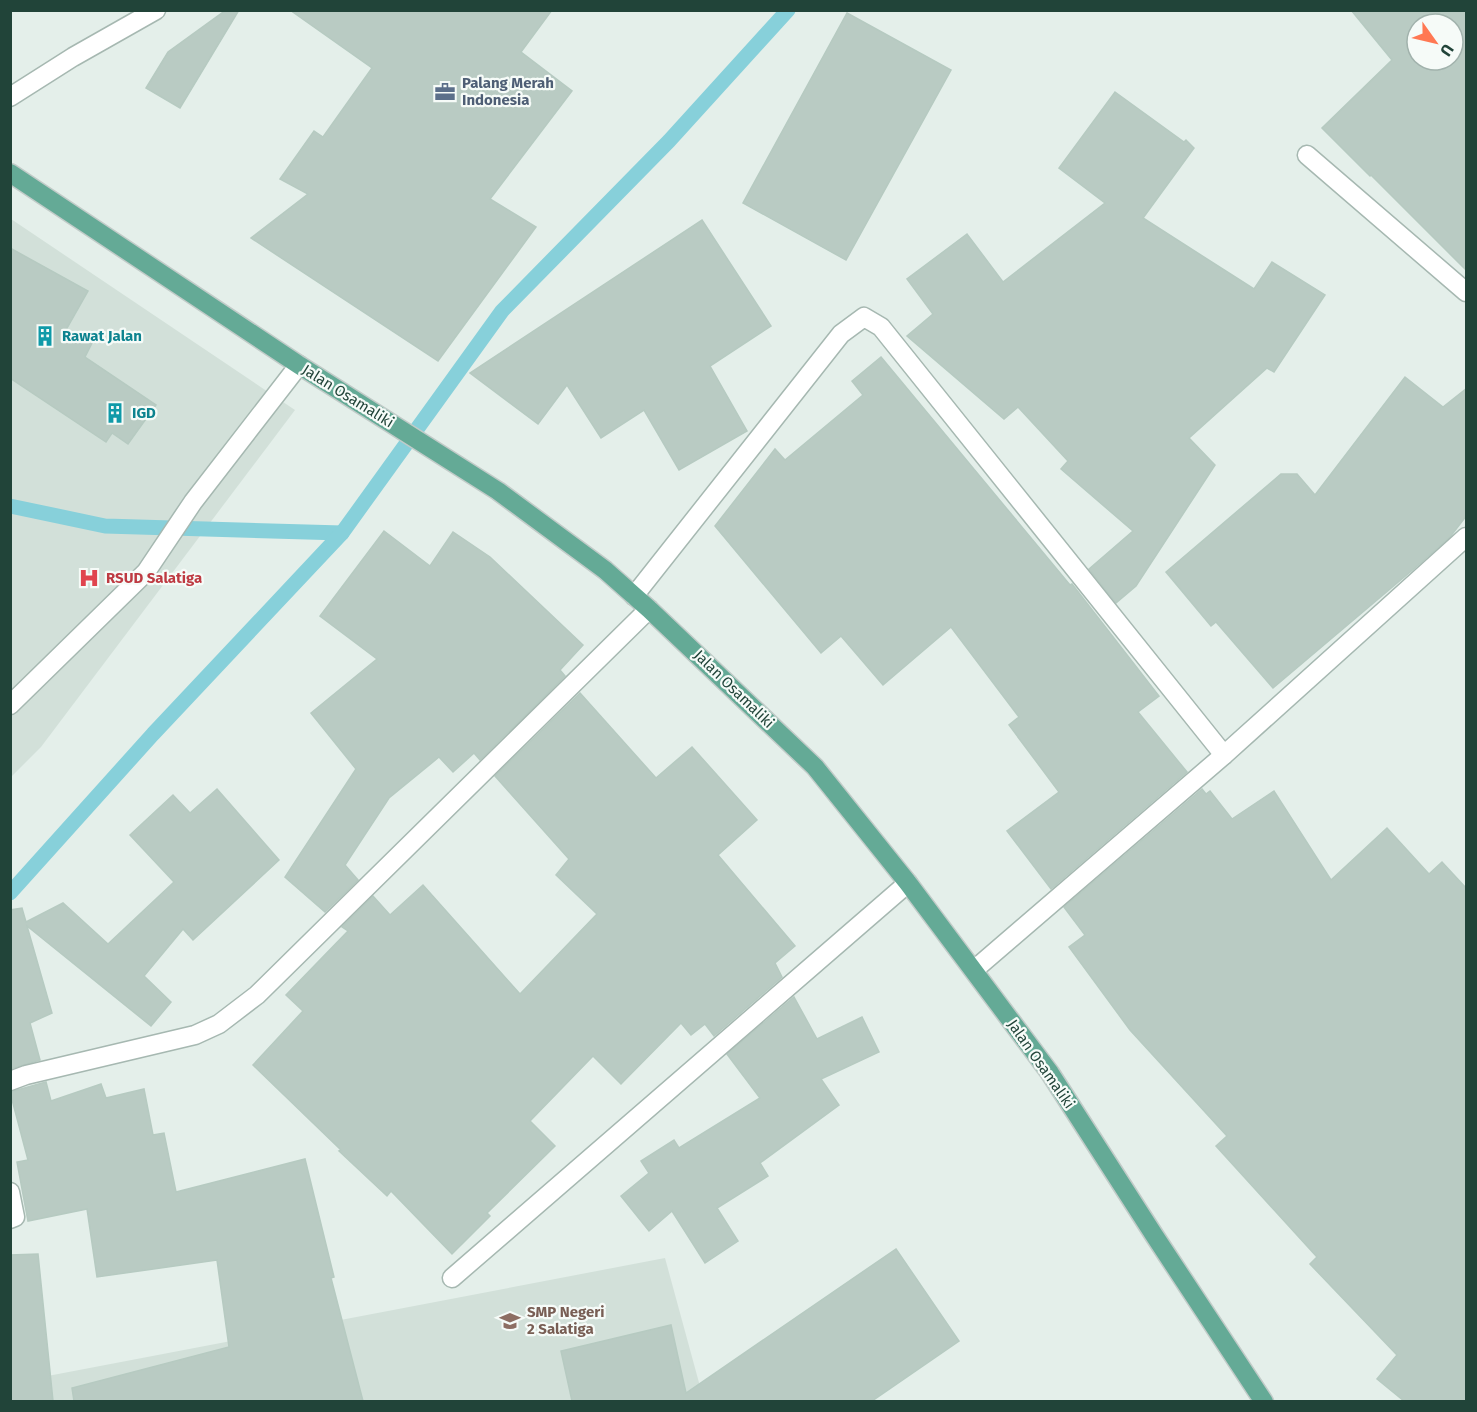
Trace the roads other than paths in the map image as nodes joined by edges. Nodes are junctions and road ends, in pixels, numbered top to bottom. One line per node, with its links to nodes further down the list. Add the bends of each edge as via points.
1 (156, 10): 2 (street)
2 (10, 98)
3 (1307, 155): 5 (street)
4 (10, 173): 6 (main road, Jalan Osamaliki)
5 (1467, 292)
6 (298, 365): 8 (main road, Jalan Osamaliki, via 498,491); 10 (street, via 193,502 146,572)
7 (1467, 537): 11 (street)
8 (634, 596): 9 (main road, Jalan Osamaliki); 11 (street, via 840,334 864,317 881,327)
9 (649, 609): 12 (main road, Jalan Osamaliki, via 815,767); 14 (street, via 257,995 219,1024 195,1035)
10 (10, 705)
11 (1224, 755): 13 (street)
12 (908, 883): 13 (main road, Jalan Osamaliki); 17 (street)
13 (974, 970): 18 (main road, Jalan Osamaliki, via 1050,1072)
14 (10, 1081)
15 (10, 1192): 16 (street, via 15,1217)
16 (10, 1219)
17 (452, 1278)
18 (1264, 1401)

